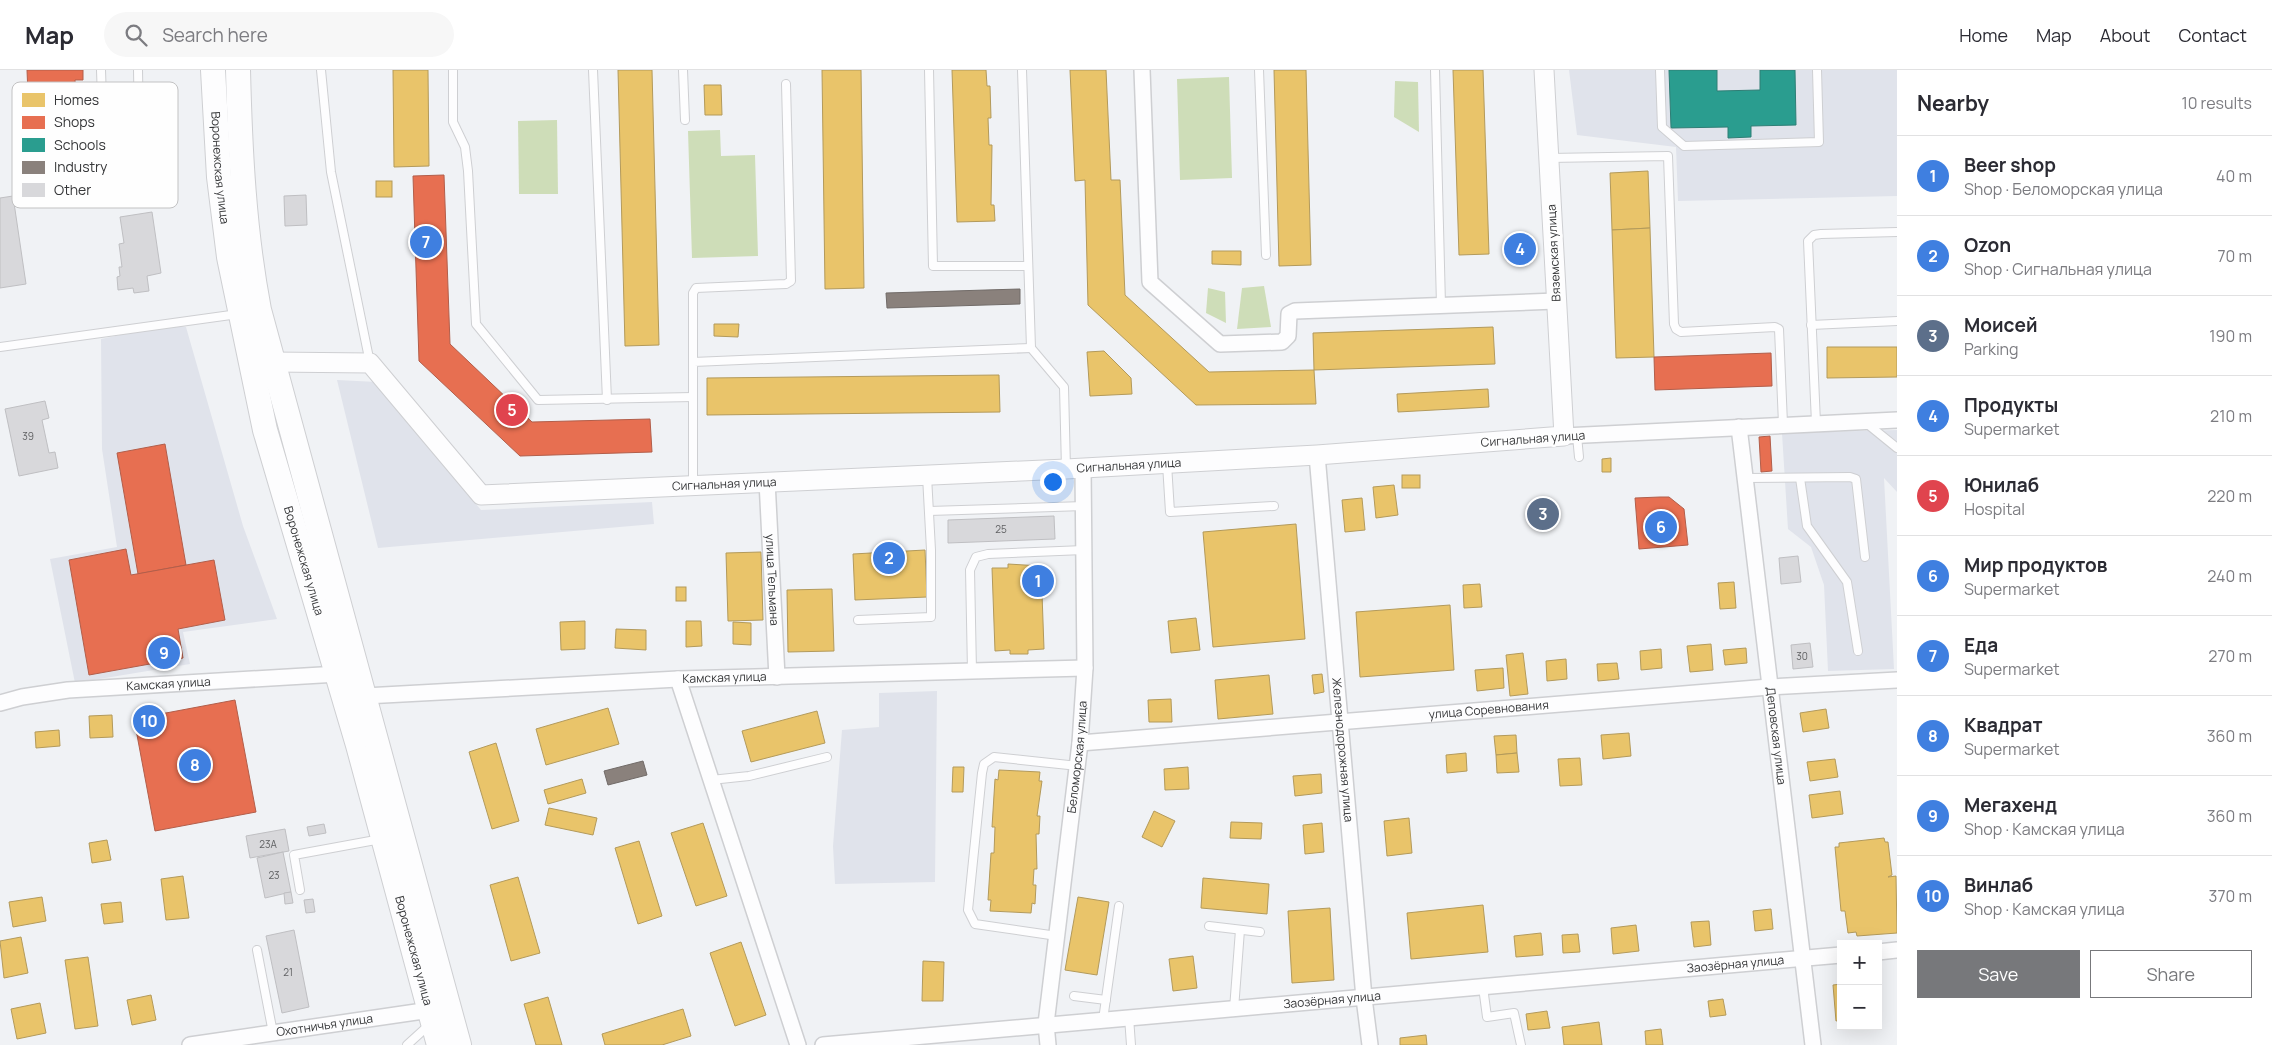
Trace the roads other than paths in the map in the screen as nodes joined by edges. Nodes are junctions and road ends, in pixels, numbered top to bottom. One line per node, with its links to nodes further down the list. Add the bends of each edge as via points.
1 (213, 70): 23 (main road, Воронежская улица, via 219,177 229,257)
2 (238, 70): 23 (main road, Воронежская улица)
3 (321, 70): 30 (lane, via 331,172)
4 (453, 70): 32 (lane, via 453,122 465,147 468,171 476,324 538,400)
5 (593, 70): 32 (lane)
6 (683, 70): 16 (lane)
7 (929, 70): 20 (lane, via 933,266)
8 (1022, 70): 20 (lane)
9 (1142, 70): 22 (street, via 1150,282 1220,344 1282,342 1288,336 1289,314 1295,311)
10 (1258, 70): 19 (lane)
11 (1435, 70): 22 (lane)
12 (1544, 70): 17 (street, Вяземская улица)
13 (1660, 70): 14 (lane, via 1662,127 1684,146 1819,142)
14 (1818, 70)
15 (786, 84): 29 (lane, via 791,281 786,284 696,288 693,293)
16 (685, 120)
17 (1549, 158): 21 (street, Вяземская улица); 36 (lane, via 1668,156 1676,329 1681,332 1779,329)
18 (1897, 232): 25 (lane, via 1821,234 1810,238)
19 (1266, 254)
20 (1028, 266): 27 (lane)
21 (1556, 301): 22 (street); 38 (street, Вяземская улица)
22 (1441, 305)
23 (249, 312): 26 (lane); 28 (main road, Воронежская улица); 58 (main road, Воронежская улица, via 265,430)
24 (1897, 321): 25 (lane)
25 (1810, 325): 35 (lane)
26 (0, 347)
27 (1031, 348): 29 (lane); 43 (lane, via 1064,387)
28 (272, 362): 30 (street); 63 (main road, Воронежская улица)
29 (693, 362): 31 (lane)
30 (370, 363): 48 (street, Сигнальная улица, via 481,495)
31 (693, 397): 32 (lane); 48 (lane)
32 (607, 400)
33 (1897, 420): 34 (street, Сигнальная улица)
34 (1864, 421): 35 (street, Сигнальная улица); 39 (lane)
35 (1816, 423): 36 (street, Сигнальная улица)
36 (1783, 424): 37 (street, Сигнальная улица)
37 (1739, 426): 38 (street, Сигнальная улица); 45 (street, Деповская улица)
38 (1571, 436): 40 (street, Сигнальная улица); 41 (lane)
39 (1897, 448)
40 (1317, 454): 42 (street, Сигнальная улица); 65 (street, Железнодорожная улица)
41 (1579, 457)
42 (1167, 463): 43 (street, Сигнальная улица); 50 (lane, via 1170,512)
43 (1075, 468): 44 (street, Сигнальная улица); 49 (street, Беломорская улица)
44 (927, 474): 47 (street, Сигнальная улица); 51 (lane)
45 (1745, 478): 46 (lane); 62 (street, Деповская улица)
46 (1800, 478): 53 (lane, via 1856,479); 55 (lane, via 1807,526 1847,582)
47 (767, 481): 48 (street, Сигнальная улица); 59 (street, улица Тельмана)
48 (693, 485)
49 (1084, 506): 51 (lane); 52 (street, Беломорская улица)
50 (1274, 506)
51 (929, 511): 54 (lane, via 931,617)
52 (1084, 550): 56 (street, Беломорская улица); 57 (lane, via 976,557 970,570)
53 (1865, 557)
54 (858, 620)
55 (1858, 651)
56 (1085, 668): 57 (street, Камская улица); 66 (street, Беломорская улица)
57 (972, 672): 59 (street, Камская улица)
58 (338, 674): 64 (street, Камская улица, via 68,690); 70 (main road, Воронежская улица)
59 (777, 677): 60 (street, Камская улица)
60 (678, 680): 63 (street, Камская улица); 69 (street)
61 (1897, 680): 62 (street, улица Соревнования)
62 (1769, 687): 65 (street, улица Соревнования); 81 (street, Деповская улица)
63 (365, 696): 95 (main road, Воронежская улица)
64 (1, 702)
65 (1340, 722): 66 (street, улица Соревнования); 84 (street, Железнодорожная улица)
66 (1080, 743): 68 (street, Беломорская улица)
67 (826, 757): 69 (lane, via 749,776)
68 (1078, 766): 76 (street, Беломорская улица); 76 (lane, via 994,757 984,764 982,773 968,910 974,924)
69 (711, 780): 96 (street)
70 (383, 838): 71 (lane, via 294,855); 87 (main road, Воронежская улица)
71 (300, 890)
72 (1119, 906): 85 (lane)
73 (1209, 926): 74 (lane)
74 (1240, 930): 75 (lane); 86 (lane)
75 (1260, 932)
76 (1057, 936): 90 (street, Беломорская улица)
77 (257, 950): 91 (lane)
78 (1897, 950): 79 (street)
79 (1882, 952)
80 (1837, 955): 81 (street, Заозёрная улица)
81 (1804, 958): 82 (street, Заозёрная улица); 102 (street, Деповская улица)
82 (1482, 987): 84 (street, Заозёрная улица); 101 (lane, via 1487,1017 1514,1014)
83 (1074, 996): 85 (lane)
84 (1364, 998): 86 (street, Заозёрная улица); 100 (street, Железнодорожная улица)
85 (1106, 1000): 89 (lane)
86 (1234, 1009): 88 (street, Заозёрная улица)
87 (431, 1016): 91 (street, Охотничья улица); 93 (lane); 94 (main road, Воронежская улица)
88 (1129, 1017): 89 (street, Заозёрная улица); 99 (lane)
89 (1103, 1020): 90 (street, Заозёрная улица)
90 (1046, 1024): 97 (street, Заозёрная улица); 98 (street, Беломорская улица)
91 (273, 1033): 92 (street, Охотничья улица)
92 (190, 1045)
93 (407, 1045)
94 (439, 1045)
95 (458, 1045)
96 (798, 1045)
97 (823, 1045)
98 (1048, 1045)
99 (1131, 1045)
100 (1370, 1045)
101 (1521, 1045)
102 (1813, 1045)

